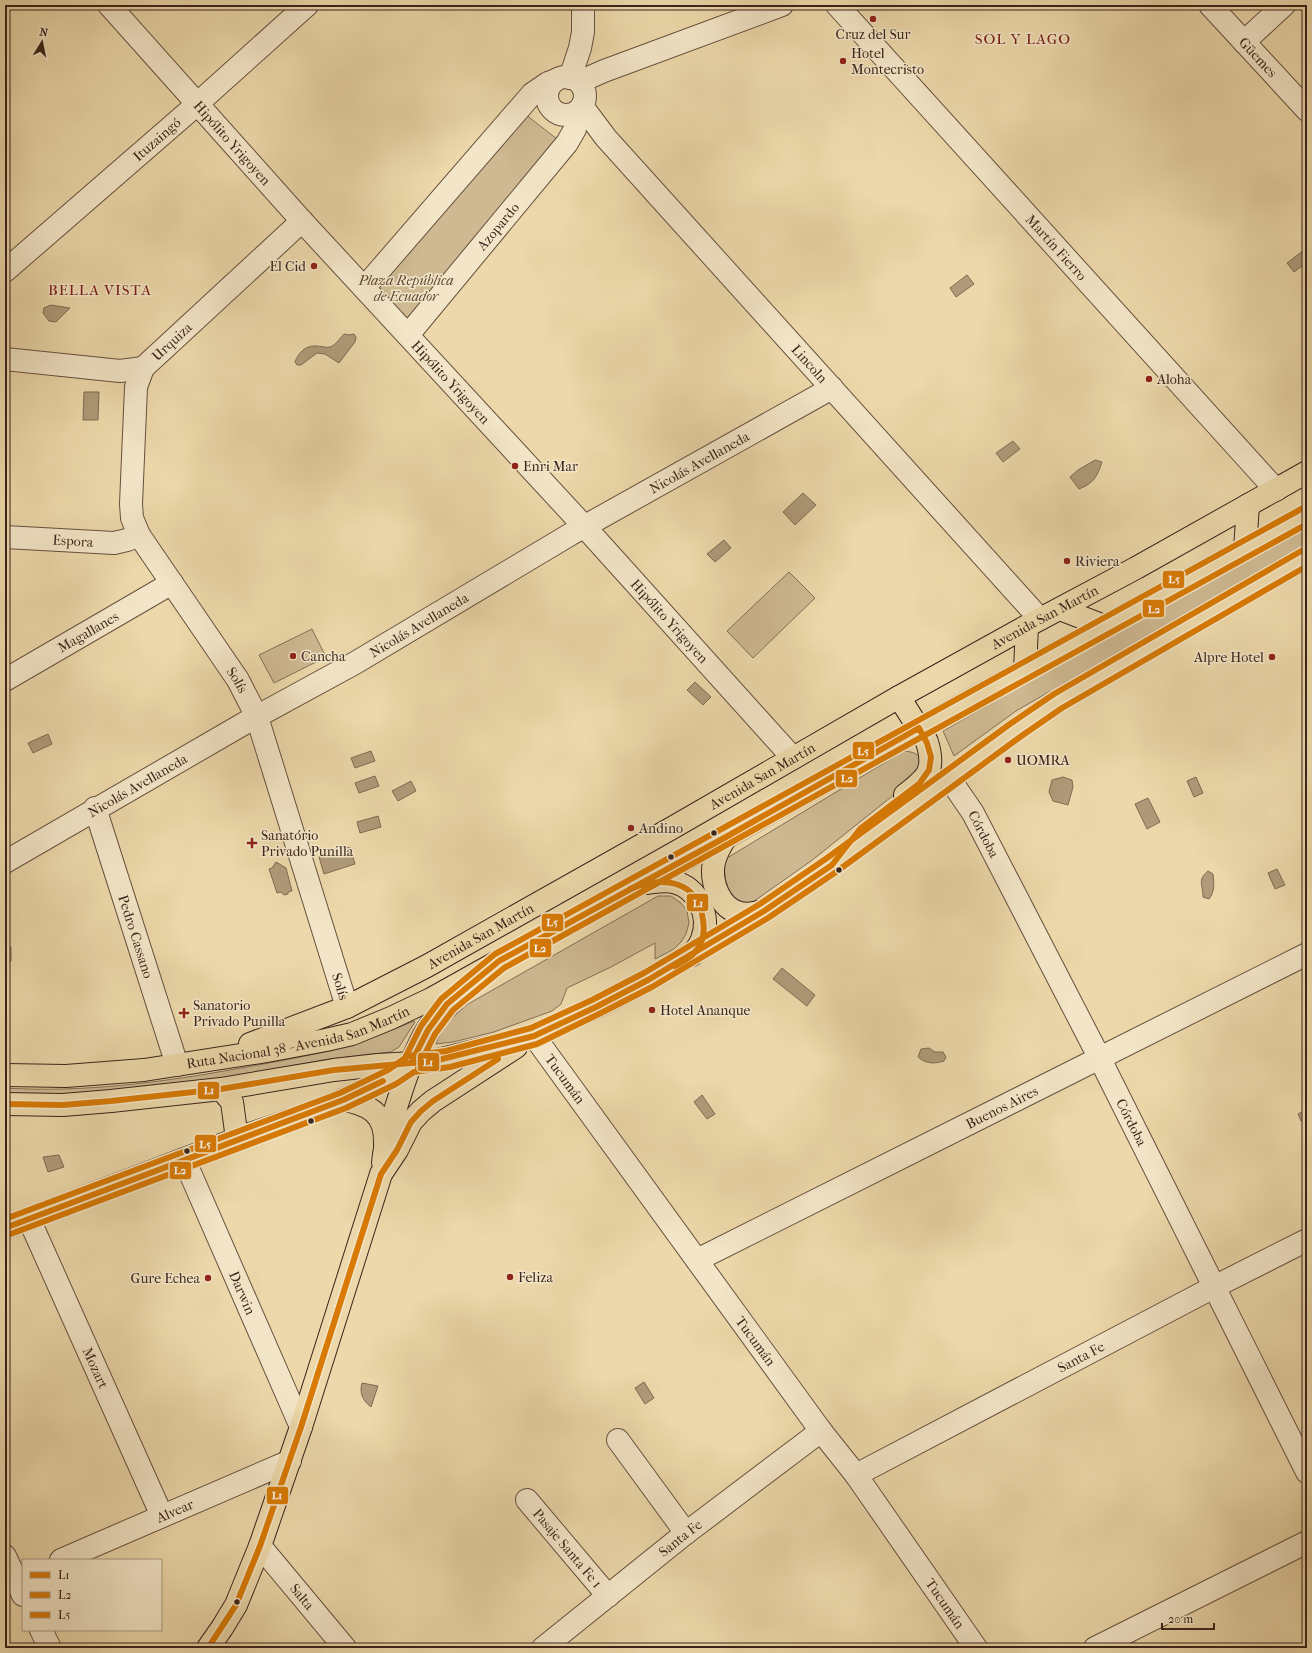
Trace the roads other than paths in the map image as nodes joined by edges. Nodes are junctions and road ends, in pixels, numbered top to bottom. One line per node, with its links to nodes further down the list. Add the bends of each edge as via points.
1 (109, 5): 10 (street, Hipólito Yrigoyen)
2 (307, 5): 10 (street, Ituzaingó)
3 (583, 5): 9 (street, via 580,48)
4 (782, 5): 9 (street, via 611,68)
5 (837, 5): 21 (street, Martín Fierro)
6 (1210, 5): 8 (street, Güemes)
7 (1284, 5): 8 (street)
8 (1244, 42): 12 (street, Güemes)
9 (568, 80): 11 (street, via 583,87 585,100); 11 (street, via 547,92 547,99 553,111 565,115); 15 (street, via 548,83 532,94)
10 (198, 103): 13 (street, Hipólito Yrigoyen); 14 (street, Ituzaingó)
11 (580, 109): 16 (street, Azopardo, via 575,129 567,143); 19 (street, Lincoln)
12 (1307, 110)
13 (302, 221): 15 (street, Hipólito Yrigoyen); 18 (street, Urquiza)
14 (5, 271)
15 (364, 288): 16 (street, Hipólito Yrigoyen)
16 (408, 335): 24 (street, Hipólito Yrigoyen)
17 (5, 359): 18 (street, Urquiza, via 120,371)
18 (143, 368): 25 (street, Solís, via 136,387 130,504)
19 (832, 388): 24 (street, Nicolás Avellaneda); 31 (street, Lincoln)
20 (1307, 472): 21 (main road, Avenida San Martín)
21 (1276, 490): 22 (main road, Avenida San Martín)
22 (1248, 505): 27 (main road); 30 (main road, Avenida San Martín)
23 (1307, 515): 27 (main road, Ruta Nacional 38 - Avenida San Martín)
24 (584, 527): 36 (street, Nicolás Avellaneda, via 355,663); 38 (street, Hipólito Yrigoyen)
25 (139, 535): 26 (street, Espora, via 114,543); 29 (street, Solís)
26 (5, 537)
27 (1245, 549): 32 (main road, Ruta Nacional 38 - Avenida San Martín)
28 (1307, 557): 39 (main road, via 1058,701)
29 (172, 583): 34 (street, Magallanes); 36 (street, Solís, via 238,680)
30 (1060, 608): 31 (main road, Avenida San Martín); 32 (main road)
31 (1034, 622): 33 (main road); 35 (main road, Avenida San Martín)
32 (1104, 626): 33 (main road, Ruta Nacional 38 - Avenida San Martín)
33 (1025, 670): 37 (main road, Ruta Nacional 38 - Avenida San Martín)
34 (5, 680)
35 (899, 697): 37 (main road); 38 (main road, Avenida San Martín)
36 (257, 717): 40 (street, Nicolás Avellaneda); 53 (street, Solís)
37 (923, 735): 39 (main road); 42 (main road, Ruta Nacional 38 - Avenida San Martín); 45 (main road, via 932,759 926,776 860,829)
38 (793, 758): 41 (main road, Avenida San Martín)
39 (949, 778): 45 (main road); 55 (street, Córdoba, via 973,813)
40 (95, 808): 44 (street, Nicolás Avellaneda); 58 (street, Pedro Cassano)
41 (672, 828): 43 (main road); 47 (main road, Avenida San Martín)
42 (726, 837): 43 (main road, Ruta Nacional 38 - Avenida San Martín); 48 (main road, via 714,863 717,892 730,908 739,913 752,914)
43 (690, 857): 46 (main road, Ruta Nacional 38 - Avenida San Martín)
44 (5, 862)
45 (832, 865): 48 (main road)
46 (640, 884): 49 (main road, Ruta Nacional 38 - Avenida San Martín); 51 (main road, via 675,882 685,887 700,901 704,910 704,931)
47 (531, 908): 49 (main road); 53 (main road, Avenida San Martín)
48 (764, 911): 51 (main road)
49 (546, 936): 52 (main road, Ruta Nacional 38 - Avenida San Martín)
50 (1307, 954): 55 (street, Buenos Aires)
51 (692, 955): 54 (main road, via 596,1007)
52 (499, 961): 56 (main road, Ruta Nacional 38 - Avenida San Martín, via 431,999 352,1034); 57 (main road, via 447,1004 428,1030)
53 (347, 1007): 56 (main road, Avenida San Martín)
54 (534, 1036): 57 (main road, via 448,1059); 66 (main road, via 421,1111); 70 (street, Tucumán)
55 (1099, 1057): 70 (street, Buenos Aires); 71 (street, Córdoba)
56 (209, 1060): 58 (main road, Ruta Nacional 38 - Avenida San Martín)
57 (411, 1064): 60 (main road, via 334,1070); 61 (main road, via 387,1080); 64 (main road)
58 (177, 1065): 59 (main road, Ruta Nacional 38 - Avenida San Martín, via 66,1076)
59 (5, 1075)
60 (221, 1089): 62 (main road, via 63,1105); 63 (main road, via 232,1102)
61 (343, 1100): 63 (main road); 64 (main road, via 365,1105 379,1118 385,1135)
62 (5, 1104)
63 (238, 1139): 65 (main road)
64 (384, 1146): 66 (main road)
65 (184, 1159): 67 (main road); 72 (street, Darwin)
66 (381, 1174): 72 (main road)
67 (29, 1219): 68 (main road); 79 (street, Mozart)
68 (5, 1228)
69 (1307, 1240): 71 (street, Santa Fe)
70 (696, 1260): 73 (street, Tucumán)
71 (1214, 1287): 76 (street, Córdoba); 77 (street, Santa Fe)
72 (301, 1427): 75 (main road)
73 (821, 1431): 77 (street, Tucumán); 80 (street, Santa Fe)
74 (618, 1440): 80 (street)
75 (290, 1461): 79 (street, Alvear); 82 (main road)
76 (1307, 1472)
77 (856, 1475): 92 (street, Tucumán)
78 (527, 1500): 86 (street, Pasaje Santa Fe 1)
79 (162, 1516): 84 (street, Alvear)
80 (686, 1533): 86 (street, Santa Fe)
81 (1307, 1542): 93 (street)
82 (260, 1546): 89 (main road, via 236,1605); 90 (street, Salta)
83 (5, 1556): 85 (street)
84 (63, 1559)
85 (17, 1584)
86 (608, 1596): 91 (street, Santa Fe)
87 (42, 1631): 88 (street)
88 (50, 1648)
89 (208, 1648)
90 (344, 1648)
91 (543, 1648)
92 (976, 1648)
93 (1095, 1648)

